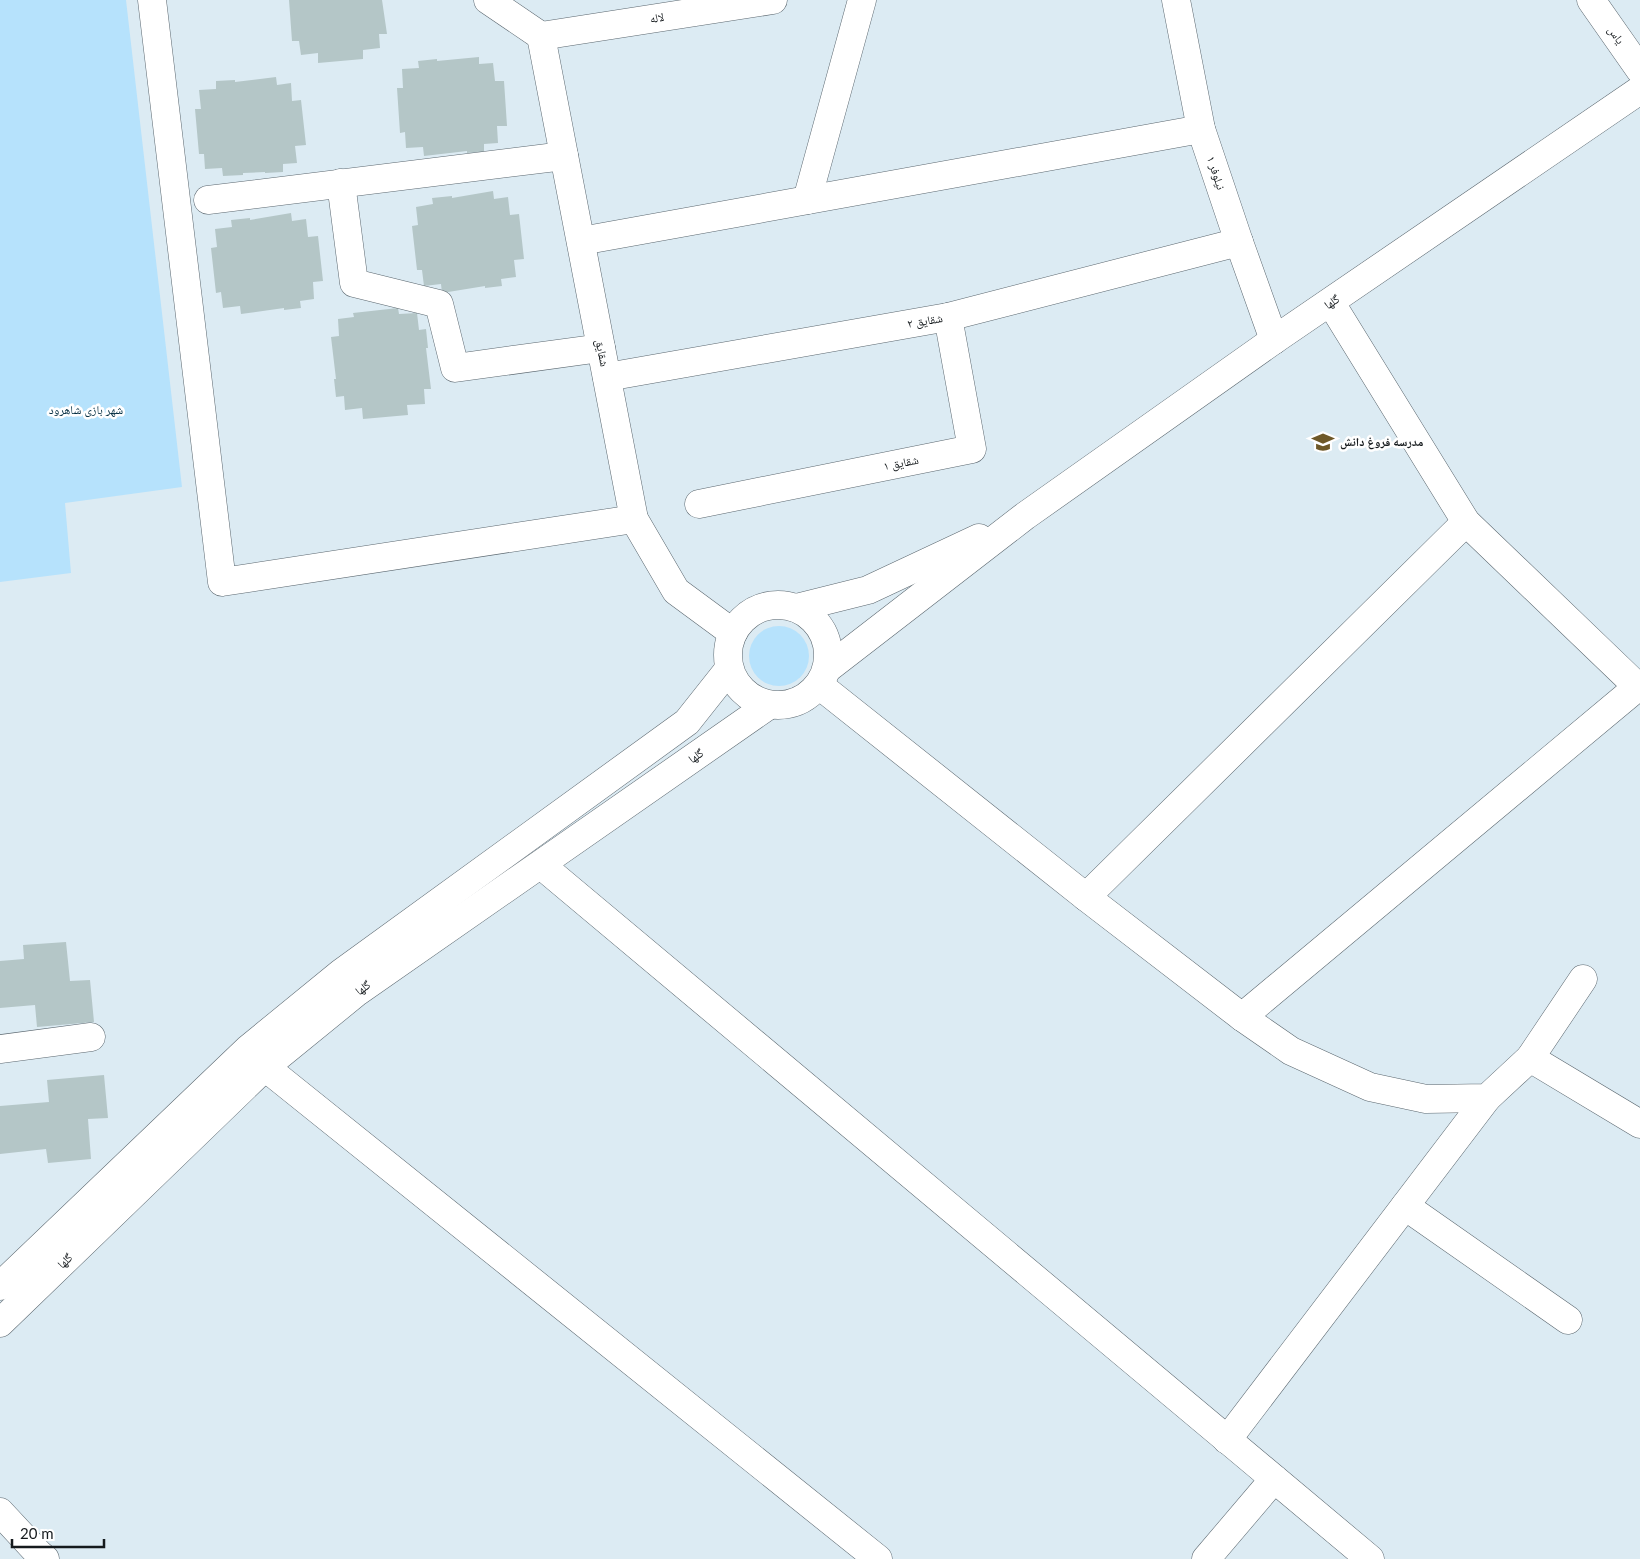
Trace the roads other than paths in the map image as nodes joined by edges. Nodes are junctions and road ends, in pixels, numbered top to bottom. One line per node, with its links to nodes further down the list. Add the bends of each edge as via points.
1 (152, 0): 24 (street, via 222,582)
2 (488, 0): 7 (street)
3 (773, 0): 7 (street, لاله)
4 (862, 0): 14 (street)
5 (1176, 0): 10 (street, نیلوفر ۱)
6 (1592, 0): 8 (street, یاس)
7 (541, 36): 11 (street, شقایق)
8 (1640, 70)
9 (1640, 90): 17 (street, گلها)
10 (1201, 129): 14 (street); 16 (street, نیلوفر ۱)
11 (564, 156): 12 (street); 15 (street, شقایق)
12 (341, 183): 13 (street); 20 (street, via 354,283 439,304 455,368)
13 (208, 200)
14 (807, 200): 15 (street)
15 (581, 240): 20 (street, شقایق)
16 (1239, 242): 18 (street, شقایق ۲); 19 (street, نیلوفر ۱)
17 (1330, 303): 19 (street, گلها); 25 (street)
18 (948, 317): 21 (street, شقایق ۲); 22 (street, شقایق ۱, via 972,449)
19 (1274, 340): 23 (street, گلها)
20 (601, 348): 21 (street, شقایق)
21 (607, 377): 24 (street, شقایق)
22 (699, 504)
23 (1025, 516): 26 (street, گلها, via 868,590); 29 (street, گلها)
24 (634, 518): 27 (street, شقایق, via 676,591)
25 (1466, 522): 30 (street); 33 (street)
26 (796, 608): 27 (street, via 778,604 760,608 744,618); 29 (street, via 812,618 824,632 829,650)
27 (733, 633): 28 (street, via 728,651)
28 (730, 669): 31 (street, via 738,686 752,698); 43 (street, گلها, via 687,722 340,973 248,1049)
29 (823, 677): 31 (street, via 805,698 788,705); 33 (street)
30 (1639, 687): 35 (street)
31 (769, 705): 32 (street, گلها)
32 (541, 864): 39 (street, گلها, via 357,992); 46 (street)
33 (1086, 897): 35 (street)
34 (1584, 979): 38 (street)
35 (1242, 1017): 40 (street, via 1291,1051 1370,1087 1426,1099)
36 (91, 1037): 37 (street)
37 (0, 1049)
38 (1530, 1058): 40 (street); 41 (street)
39 (265, 1067): 45 (street, گلها); 50 (street)
40 (1487, 1098): 42 (street)
41 (1640, 1124)
42 (1405, 1206): 44 (street); 46 (street)
43 (0, 1286)
44 (1568, 1320)
45 (0, 1323)
46 (1227, 1440): 47 (street)
47 (1274, 1479): 51 (street); 52 (street)
48 (0, 1512): 49 (street)
49 (45, 1559)
50 (878, 1559)
51 (1206, 1559)
52 (1370, 1559)

